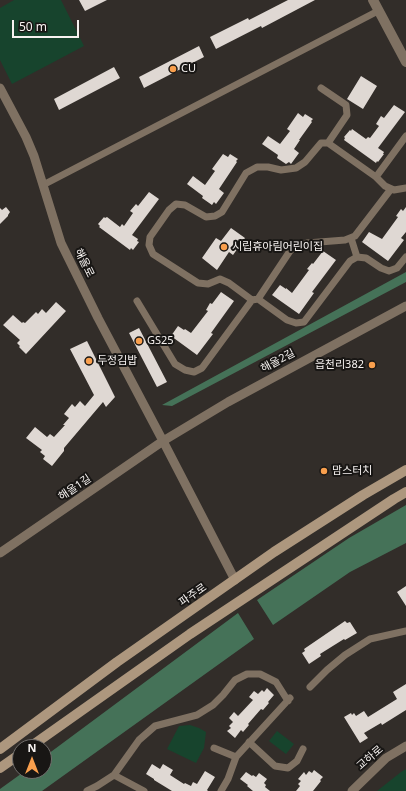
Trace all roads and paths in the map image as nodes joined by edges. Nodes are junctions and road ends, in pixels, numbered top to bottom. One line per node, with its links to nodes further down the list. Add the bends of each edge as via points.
1 (373, 0): 2 (street)
2 (378, 11): 3 (street); 9 (street)
3 (406, 62)
4 (0, 88): 9 (street, 해올로, via 26,137)
5 (321, 88): 7 (street, via 346,105 346,115)
6 (406, 136): 8 (street)
7 (328, 143): 8 (street); 15 (street, via 321,143 305,162 296,168 281,170 256,167 246,173 222,212 215,216 206,216 185,205 176,204 150,237 149,245 153,254 176,270 198,283 208,284 220,279)
8 (376, 177): 11 (street)
9 (43, 185): 18 (street, 해올로, via 61,243)
10 (406, 188): 11 (street)
11 (390, 189): 12 (street, via 355,236)
12 (350, 238): 13 (street); 15 (street, via 297,246 290,251)
13 (357, 257): 14 (street, via 366,258 389,271 397,268); 15 (street, via 350,261 304,322 287,320)
14 (406, 257)
15 (255, 300): 16 (street, via 202,368 194,372 176,364)
16 (137, 301)
17 (406, 306): 18 (street, 해올2길, via 228,402)
18 (163, 441): 21 (street, 해올1길); 22 (street, 해올로)
19 (406, 470): 22 (main road, 파주로, via 363,494)
20 (406, 492): 25 (main road, via 190,634)
21 (0, 553)
22 (235, 580): 29 (main road, 파주로, via 117,662)
23 (406, 632): 24 (street, via 370,639 345,654)
24 (310, 687)
25 (41, 739)
26 (249, 742): 30 (street, via 275,766 288,768 297,762); 31 (street); 34 (street, via 289,700 276,682 260,674 247,674 235,680 213,706 197,715 155,726 139,740)
27 (406, 746): 38 (street, 교하로, via 386,758)
28 (214, 748): 31 (street)
29 (0, 749)
30 (304, 749)
31 (236, 757): 37 (street)
32 (12, 760): 33 (main road)
33 (0, 768)
34 (114, 775): 35 (street); 36 (street)
35 (87, 791)
36 (144, 791)
37 (221, 791)
38 (352, 791)

